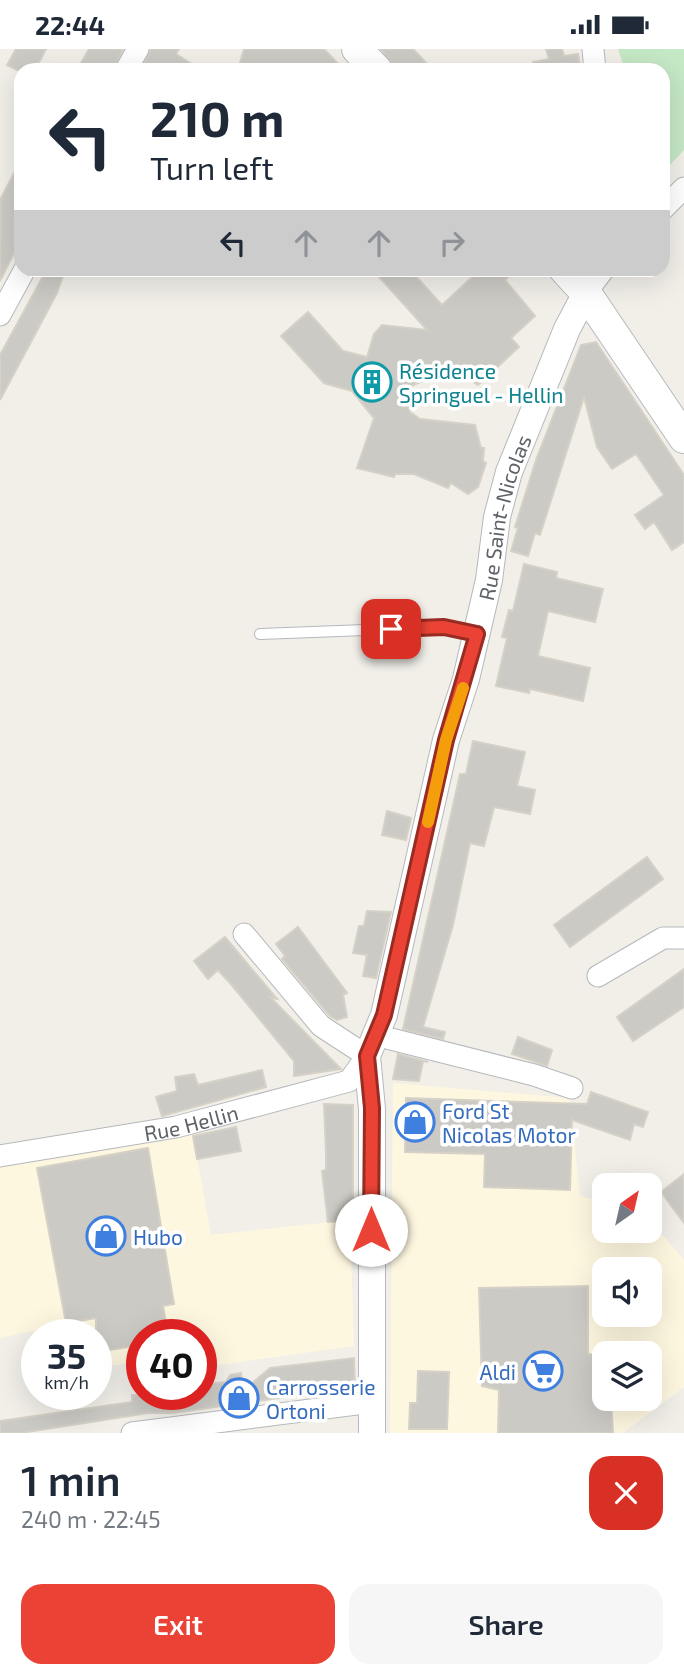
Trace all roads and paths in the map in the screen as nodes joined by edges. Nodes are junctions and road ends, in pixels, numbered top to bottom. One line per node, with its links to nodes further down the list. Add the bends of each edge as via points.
1 (357, 49): 2 (main road)
2 (370, 63)
3 (684, 188): 4 (street)
4 (670, 202)
5 (21, 277): 8 (street)
6 (598, 277): 11 (street, Rue Saint-Nicolas, via 567,329 511,467 497,517)
7 (600, 277): 9 (main road)
8 (0, 315)
9 (684, 439)
10 (260, 634): 11 (lane, via 444,627)
11 (477, 634): 15 (street, Rue Saint-Nicolas, via 446,740 384,1015)
12 (244, 934): 15 (street, via 321,1026)
13 (684, 938): 14 (street, via 663,939)
14 (598, 976)
15 (371, 1045): 16 (street, via 534,1075); 17 (street, Rue Hellin, via 349,1081 177,1127); 18 (street, Rue Saint-Nicolas)
16 (572, 1088)
17 (0, 1156)
18 (372, 1402): 19 (street); 20 (street, Rue Saint-Nicolas)
19 (132, 1433)
20 (372, 1433)

